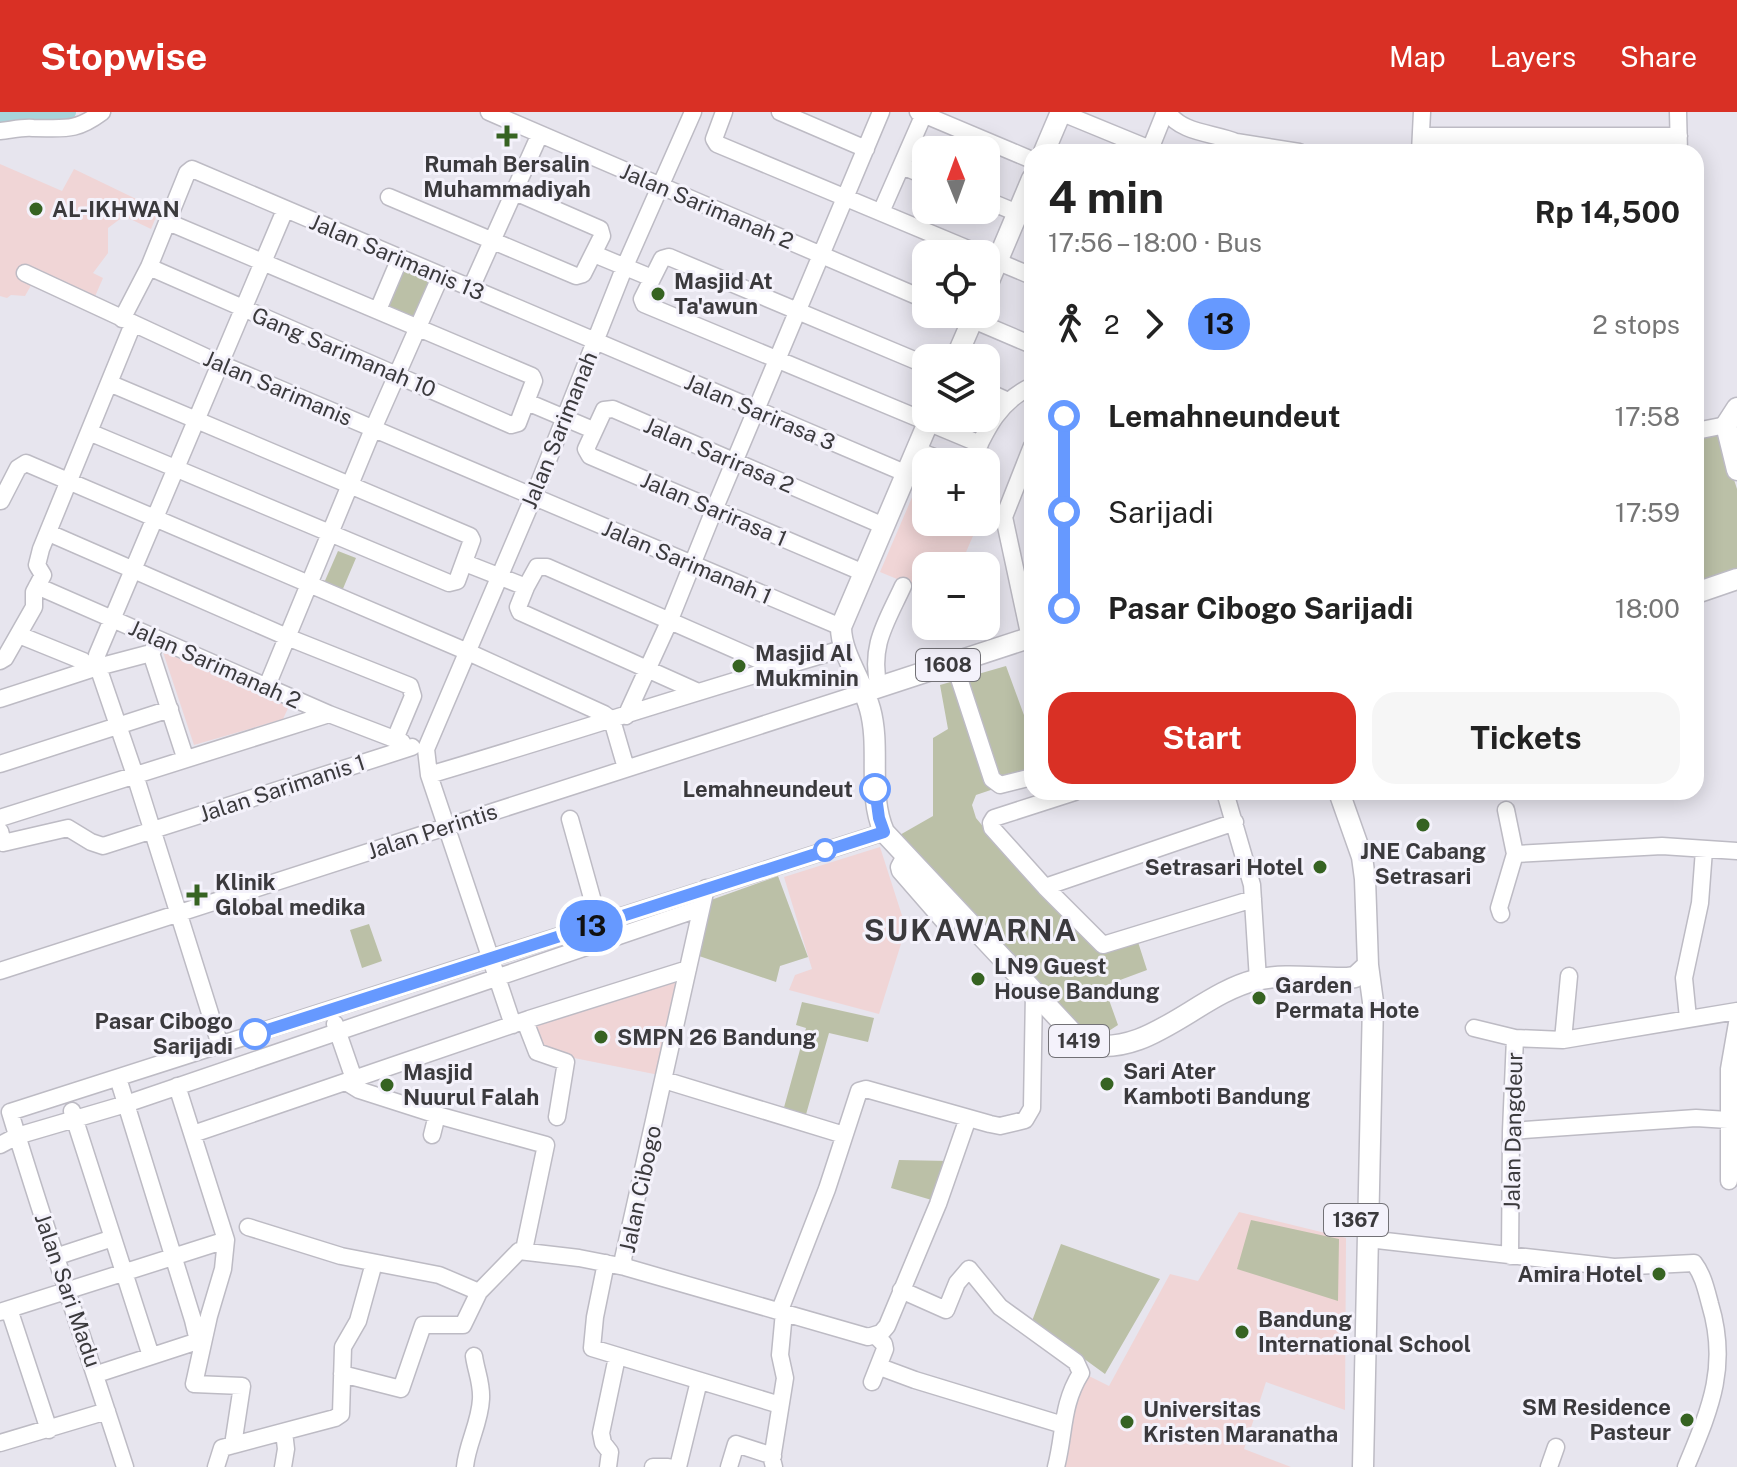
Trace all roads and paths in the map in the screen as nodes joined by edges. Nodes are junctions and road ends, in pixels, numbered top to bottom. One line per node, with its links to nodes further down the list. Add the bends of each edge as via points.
1 (102, 112): 12 (street, via 83,126)
2 (693, 112): 25 (street, Jalan Sarimanah)
3 (780, 112): 21 (street)
4 (881, 112): 21 (street)
5 (1060, 112): 15 (main road); 16 (street)
6 (1166, 112): 17 (street); 18 (street, via 1172,120)
7 (1422, 112): 19 (street)
8 (1678, 112): 20 (street)
9 (493, 113): 14 (street, Jalan Sarimanah 2)
10 (921, 113): 22 (street); 23 (street)
11 (718, 114): 28 (street, via 717,144)
12 (60, 119): 13 (street)
13 (0, 131)
14 (540, 134): 25 (street, Jalan Sarimanah 2); 26 (street)
15 (1047, 144)
16 (1136, 144)
17 (1153, 144)
18 (1230, 144)
19 (1421, 144): 20 (street)
20 (1679, 144)
21 (866, 149): 28 (street)
22 (1024, 157)
23 (902, 166): 24 (street); 31 (street)
24 (912, 170)
25 (662, 186): 39 (street, Jalan Sarimanah 2); 43 (street, Jalan Sarimanah)
26 (515, 192): 36 (street); 38 (street, via 600,229)
27 (389, 197): 36 (street)
28 (847, 197): 31 (street); 39 (street)
29 (1000, 206): 32 (street)
30 (285, 210): 34 (street, Jalan Sarimanis 13, via 191,169); 40 (street, Jalan Sarimanis 13); 41 (street)
31 (881, 212): 35 (street)
32 (1024, 216)
33 (1024, 217): 37 (main road)
34 (168, 222): 41 (street); 44 (street)
35 (948, 240)
36 (492, 241): 38 (street, via 576,276 583,274); 49 (street)
37 (1000, 244)
38 (594, 254): 43 (street)
39 (822, 255): 50 (street, Jalan Sarimanah 2); 53 (street)
40 (400, 258): 47 (street, Jalan Sarimanis 13); 52 (street)
41 (264, 262): 51 (street); 52 (street)
42 (1000, 262): 46 (street)
43 (625, 266): 48 (street); 58 (street, Jalan Sarimanah)
44 (149, 267): 51 (street, Gang Sarimanah 10); 54 (street)
45 (25, 273): 54 (street, Jalan Sarimanis)
46 (1024, 273)
47 (441, 275): 49 (street, Jalan Sarimanis 13); 56 (street)
48 (652, 278): 53 (street, via 662,259 669,257); 60 (street, via 644,304)
49 (471, 288): 58 (street, Jalan Sarimanis 13)
50 (912, 294)
51 (245, 308): 61 (street); 62 (street, Gang Sarimanah 10)
52 (378, 310): 56 (street)
53 (798, 311): 59 (street); 60 (street)
54 (128, 322): 61 (street, Jalan Sarimanis); 63 (street)
55 (994, 328): 57 (street)
56 (418, 329): 62 (street); 67 (street, via 533,377)
57 (1024, 341)
58 (594, 342): 68 (street, Jalan Sarirasa 3); 71 (street, Jalan Sarimanah)
59 (912, 359)
60 (778, 360): 68 (street); 69 (street)
61 (221, 364): 72 (street); 74 (street, Jalan Sarimanis)
62 (398, 374): 67 (street, Gang Sarimanah 10, via 511,425 518,423); 74 (street)
63 (109, 383): 72 (street); 76 (street)
64 (1024, 391): 66 (street)
65 (1000, 397): 66 (street)
66 (1008, 401): 78 (street)
67 (527, 402): 71 (street)
68 (758, 411): 81 (street); 85 (street, Jalan Sarirasa 3)
69 (912, 413)
70 (1731, 417): 73 (street); 84 (main road)
71 (564, 418): 75 (street); 90 (street, Jalan Sarimanah)
72 (196, 421): 83 (street); 88 (street)
73 (1704, 428)
74 (373, 429): 88 (street); 90 (street, Jalan Sarimanis)
75 (593, 430): 81 (street, Jalan Sarirasa 2, via 604,410 613,409); 91 (street, Jalan Sarirasa 1, via 586,449 590,456)
76 (89, 432): 83 (street); 87 (street)
77 (954, 432): 78 (street)
78 (980, 444): 79 (street)
79 (978, 448)
80 (912, 460): 85 (main road)
81 (736, 462): 91 (street); 93 (street, Jalan Sarirasa 2)
82 (1024, 465): 107 (street, via 1004,517)
83 (176, 469): 92 (street); 95 (street)
84 (1737, 470)
85 (906, 474): 86 (street, Jalan Sarirasa 3); 93 (main road)
86 (912, 476)
87 (68, 482): 89 (street, via 24,463); 92 (street); 94 (street)
88 (350, 485): 95 (street); 96 (street, via 471,537)
89 (3, 490)
90 (533, 498): 97 (street, Jalan Sarimanah 1); 100 (street, Jalan Sarimanah)
91 (714, 510): 97 (street); 99 (street, Jalan Sarirasa 1)
92 (154, 519): 98 (street); 102 (street)
93 (884, 526): 99 (main road)
94 (49, 533): 98 (street); 103 (street, via 38,559 43,575)
95 (330, 534): 96 (street, via 449,583 457,581); 102 (street)
96 (465, 563): 100 (street)
97 (694, 565): 109 (street); 110 (street, Jalan Sarimanah 1)
98 (132, 570): 108 (street); 112 (street)
99 (864, 573): 110 (main road)
100 (499, 577): 105 (street); 116 (street, Jalan Sarimanah)
101 (1737, 579): 106 (main road)
102 (309, 585): 112 (street); 116 (street)
103 (37, 586): 108 (street, Jalan Sarimanah 2); 111 (street, via 34,607)
104 (903, 586): 123 (street, via 876,648)
105 (526, 587): 109 (street, via 537,567 547,567); 121 (street, via 520,612)
106 (1704, 590)
107 (1024, 607)
108 (111, 618): 114 (street, Jalan Sarimanah 2); 119 (street)
109 (669, 622): 120 (street); 121 (street)
110 (841, 627): 115 (main road)
111 (19, 635): 117 (street); 119 (street)
112 (287, 637): 122 (street); 130 (street, via 410,686 413,696)
113 (1024, 640): 118 (main road, 1608)
114 (155, 647): 119 (street); 122 (street, Jalan Sarimanah 2); 126 (street)
115 (846, 648): 120 (street); 123 (main road)
116 (468, 652): 128 (street); 131 (street, Jalan Sarimanah)
117 (0, 661)
118 (954, 663): 123 (main road, 1608); 137 (street, via 991,777 1000,785)
119 (95, 668): 125 (street); 129 (street)
120 (777, 668): 124 (street)
121 (648, 669): 124 (street); 128 (street)
122 (267, 686): 127 (street, Jalan Sarimanah 2)
123 (871, 690): 134 (street, Jalan Perintis); 147 (main road, via 878,815)
124 (696, 691): 128 (street)
125 (0, 699)
126 (170, 709): 129 (street); 132 (street)
127 (329, 714): 130 (street, Jalan Sarimanah 2); 132 (street)
128 (619, 718): 134 (street); 136 (street)
129 (119, 726): 133 (street); 135 (street)
130 (395, 739): 131 (street, Jalan Sarimanah 2)
131 (419, 748): 136 (street); 146 (street, Jalan Sarimanis 1)
132 (185, 757): 135 (street)
133 (0, 764)
134 (626, 768): 145 (street, Jalan Perintis)
135 (135, 775): 142 (street); 146 (street)
136 (429, 775): 145 (street)
137 (1024, 780)
138 (1050, 800): 153 (street, via 991,823)
139 (1228, 800): 144 (street)
140 (1342, 800): 162 (main road, 1367, via 1364,868)
141 (1506, 810): 152 (street)
142 (0, 818)
143 (570, 819): 159 (street)
144 (1235, 822): 153 (street); 155 (street)
145 (447, 825): 157 (street, Jalan Perintis); 161 (street)
146 (153, 830): 148 (street, Jalan Sarimanis 1, via 103,846 68,828); 157 (street)
147 (884, 832): 151 (main road, 1419); 154 (street)
148 (1, 841)
149 (1704, 850): 150 (street); 152 (street, via 1662,846); 172 (street, via 1700,903 1684,978)
150 (1737, 851)
151 (906, 854): 160 (street, via 900,871); 169 (main road, 1419)
152 (1515, 854): 158 (street)
153 (1045, 887): 155 (street, via 1106,946)
154 (706, 888): 156 (street, Jalan Cibogo); 159 (street)
155 (1253, 899): 168 (street)
156 (701, 908): 163 (street, Jalan Cibogo); 166 (street)
157 (179, 913): 164 (street, Jalan Perintis); 179 (street)
158 (1501, 914)
159 (599, 923): 161 (street)
160 (947, 925)
161 (490, 959): 166 (street); 170 (street)
162 (1368, 965): 167 (main road); 201 (main road, 1367, via 1373,1002)
163 (688, 969): 173 (street); 182 (street, Jalan Cibogo)
164 (0, 971)
165 (1569, 976): 178 (street)
166 (496, 977): 173 (street); 176 (street)
167 (1348, 978): 168 (main road, 1419); 244 (main road, 1367, via 1355,983 1360,1002)
168 (1258, 980): 169 (main road, 1419, via 1216,996 1136,1041 1095,1047 1075,1037)
169 (1034, 992): 189 (street, via 1029,1116 1000,1126)
170 (330, 1010): 176 (street); 179 (street)
171 (1737, 1011): 172 (street, Jalan Dangdeur)
172 (1688, 1018): 178 (street, Jalan Dangdeur)
173 (519, 1023): 181 (street); 188 (street, via 537,1052 566,1062)
174 (1737, 1023): 191 (street)
175 (1474, 1028): 177 (street)
176 (337, 1031): 181 (street); 183 (street)
177 (1515, 1038): 178 (street, Jalan Dangdeur); 192 (street, Jalan Dangdeur)
178 (1563, 1040)
179 (220, 1045): 180 (street)
180 (118, 1078): 184 (street); 185 (street)
181 (350, 1080): 187 (street, via 359,1090); 193 (street)
182 (664, 1080): 195 (street); 209 (street, Jalan Cibogo)
183 (177, 1086): 185 (street); 193 (street)
184 (67, 1095): 186 (street); 190 (street)
185 (126, 1104): 190 (street); 206 (street)
186 (5, 1110): 196 (street, Jalan Sari Madu)
187 (437, 1115): 194 (street); 203 (street, via 546,1145)
188 (557, 1117)
189 (968, 1118): 195 (street, via 866,1089 858,1094); 211 (street)
190 (74, 1119): 196 (street); 200 (street)
191 (1728, 1120): 192 (street); 198 (street)
192 (1511, 1131): 204 (street, Jalan Dangdeur)
193 (193, 1134): 202 (street)
194 (432, 1135)
195 (844, 1135): 215 (street)
196 (17, 1136): 197 (street); 205 (street, Jalan Sari Madu)
197 (0, 1145)
198 (1729, 1181)
199 (248, 1227): 207 (street)
200 (113, 1238): 205 (street); 210 (street)
201 (1368, 1239): 204 (street); 245 (main road, 1367)
202 (226, 1240): 206 (street); 231 (street, via 194,1384 242,1386)
203 (524, 1250): 208 (street); 213 (street)
204 (1510, 1256): 247 (street, via 1614,1267 1694,1263 1716,1323 1719,1365 1711,1405)
205 (55, 1257): 212 (street, Jalan Sari Madu)
206 (174, 1258): 210 (street); 217 (street, via 198,1341)
207 (374, 1263): 213 (street, via 439,1275); 222 (street, via 358,1321 343,1347)
208 (606, 1263): 209 (street); 219 (street, via 591,1346)
209 (625, 1267): 215 (street, Jalan Cibogo)
210 (124, 1274): 212 (street); 217 (street)
211 (901, 1290): 216 (street, via 887,1326); 227 (street, via 946,1310 969,1269 1000,1307 1076,1362 1081,1373 1070,1390)
212 (66, 1291): 214 (street); 221 (street, Jalan Sari Madu)
213 (479, 1292): 222 (street, via 463,1325 423,1325 401,1389)
214 (5, 1310): 228 (street)
215 (782, 1311): 216 (street, Jalan Cibogo); 225 (street, via 785,1378)
216 (876, 1336): 220 (street, via 885,1349)
217 (151, 1356): 221 (street)
218 (474, 1356): 237 (street, via 481,1400)
219 (617, 1357): 223 (street); 238 (street, via 601,1433 610,1452)
220 (880, 1367): 224 (street); 227 (street)
221 (97, 1374): 226 (street, Jalan Sari Madu)
222 (342, 1374): 229 (street, via 338,1417)
223 (699, 1381): 225 (street); 241 (street)
224 (872, 1382)
225 (780, 1405): 233 (street)
226 (107, 1411): 228 (street); 234 (street, Jalan Sari Madu)
227 (1063, 1425): 243 (street)
228 (49, 1430): 230 (street)
229 (284, 1432): 231 (street); 236 (street)
230 (0, 1443)
231 (233, 1445): 235 (street, via 222,1448)
232 (1556, 1447): 246 (street)
233 (774, 1462): 242 (street, via 736,1444)
234 (125, 1467)
235 (216, 1467)
236 (283, 1467)
237 (465, 1467)
238 (608, 1467)
239 (653, 1467): 240 (street)
240 (668, 1467)
241 (678, 1467)
242 (729, 1467)
243 (1056, 1467)
244 (1351, 1467)
245 (1363, 1467)
246 (1549, 1467)
247 (1686, 1467)

